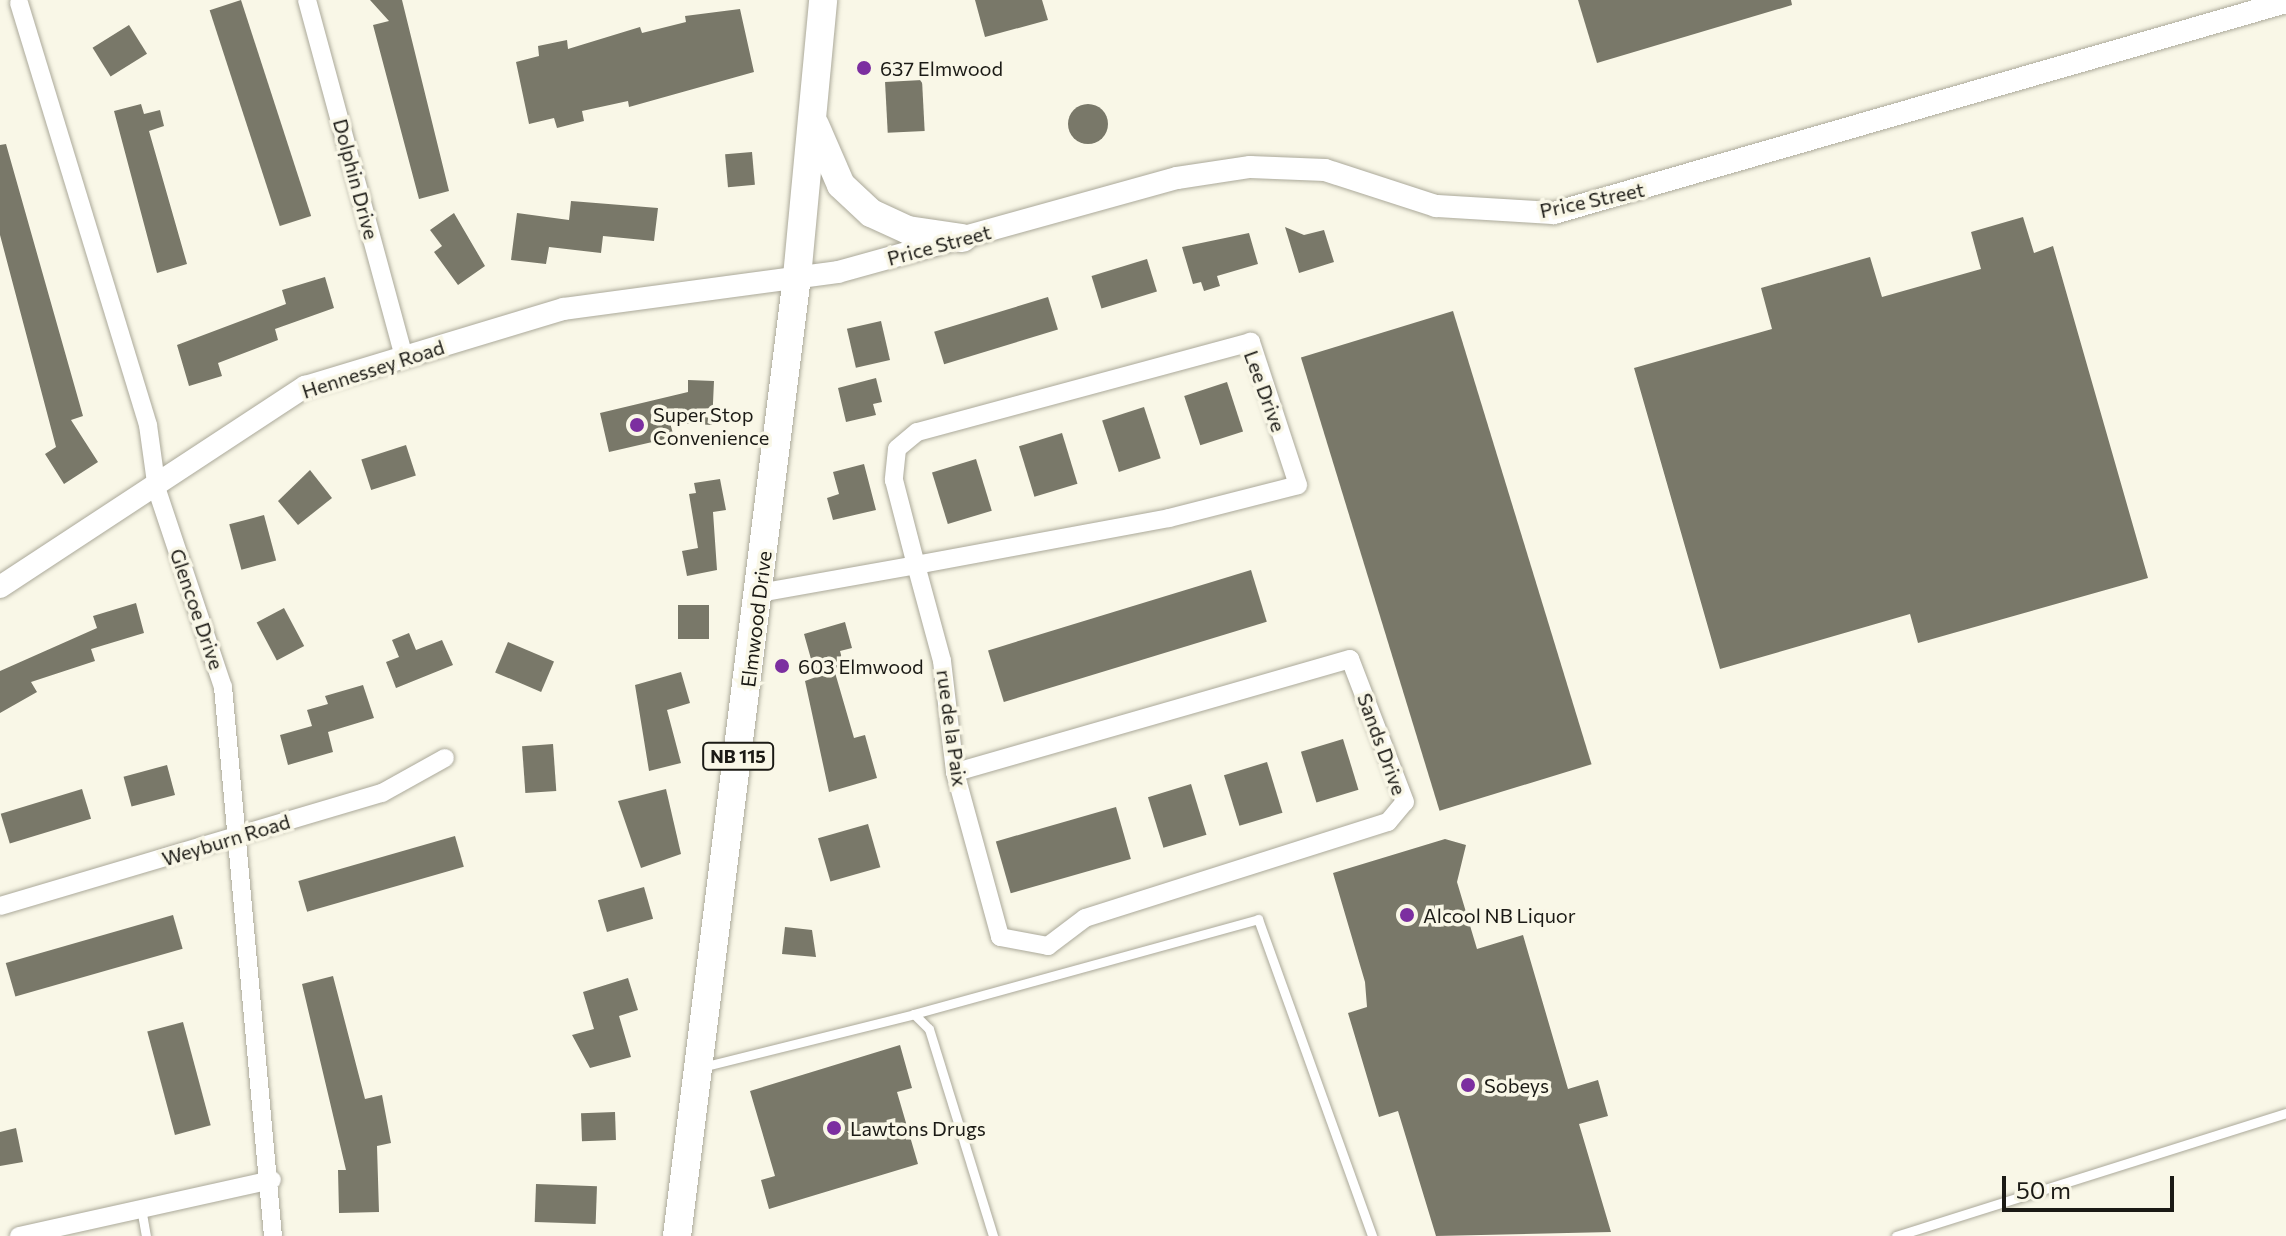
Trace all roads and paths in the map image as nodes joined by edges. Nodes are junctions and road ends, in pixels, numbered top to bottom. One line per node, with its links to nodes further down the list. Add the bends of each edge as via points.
1 (307, 0): 9 (street, Dolphin Drive)
2 (823, 0): 6 (main road, Elmwood Drive / NB 115)
3 (23, 1): 5 (street); 10 (street, Glencoe Drive, via 148,425)
4 (2286, 2): 7 (street, Price Street, via 1554,213 1450,208 1325,170 1250,167 1177,178)
5 (0, 8)
6 (812, 109): 7 (main road, via 821,150 841,185 871,213 908,230); 8 (main road, Elmwood Drive / NB 115)
7 (962, 238): 8 (street, Price Street)
8 (797, 277): 9 (street, Hennessey Road, via 564,309); 13 (main road, Elmwood Drive / NB 115)
9 (404, 357): 10 (street, Hennessey Road, via 305,387 197,454)
10 (157, 490): 12 (street, Hennessey Road); 16 (street, Glencoe Drive, via 223,687)
11 (916, 565): 11 (street, Lee Drive, via 894,480 897,449 917,432 1251,342 1298,485 1169,518); 13 (street); 15 (street, rue de la Paix, via 942,661)
12 (0, 587)
13 (759, 593): 20 (main road, Elmwood Drive / NB 115)
14 (445, 758): 16 (street, Weyburn Road, via 382,793)
15 (955, 772): 18 (street, rue de la Paix); 18 (street, Sands Drive, via 1350,659 1405,802 1388,822 1085,918 1048,946)
16 (236, 838): 17 (street, Weyburn Road); 22 (street, Glencoe Drive)
17 (0, 906)
18 (1000, 937)
19 (914, 1014): 20 (lane); 28 (lane, via 929,1029); 29 (lane, via 1258,919)
20 (699, 1067): 27 (main road, Elmwood Drive / NB 115)
21 (2286, 1113): 30 (lane)
22 (272, 1180): 23 (street); 26 (street, Glencoe Drive)
23 (141, 1208): 24 (street); 25 (lane)
24 (19, 1236)
25 (146, 1236)
26 (273, 1236)
27 (677, 1236)
28 (993, 1236)
29 (1372, 1236)
30 (1896, 1236)

